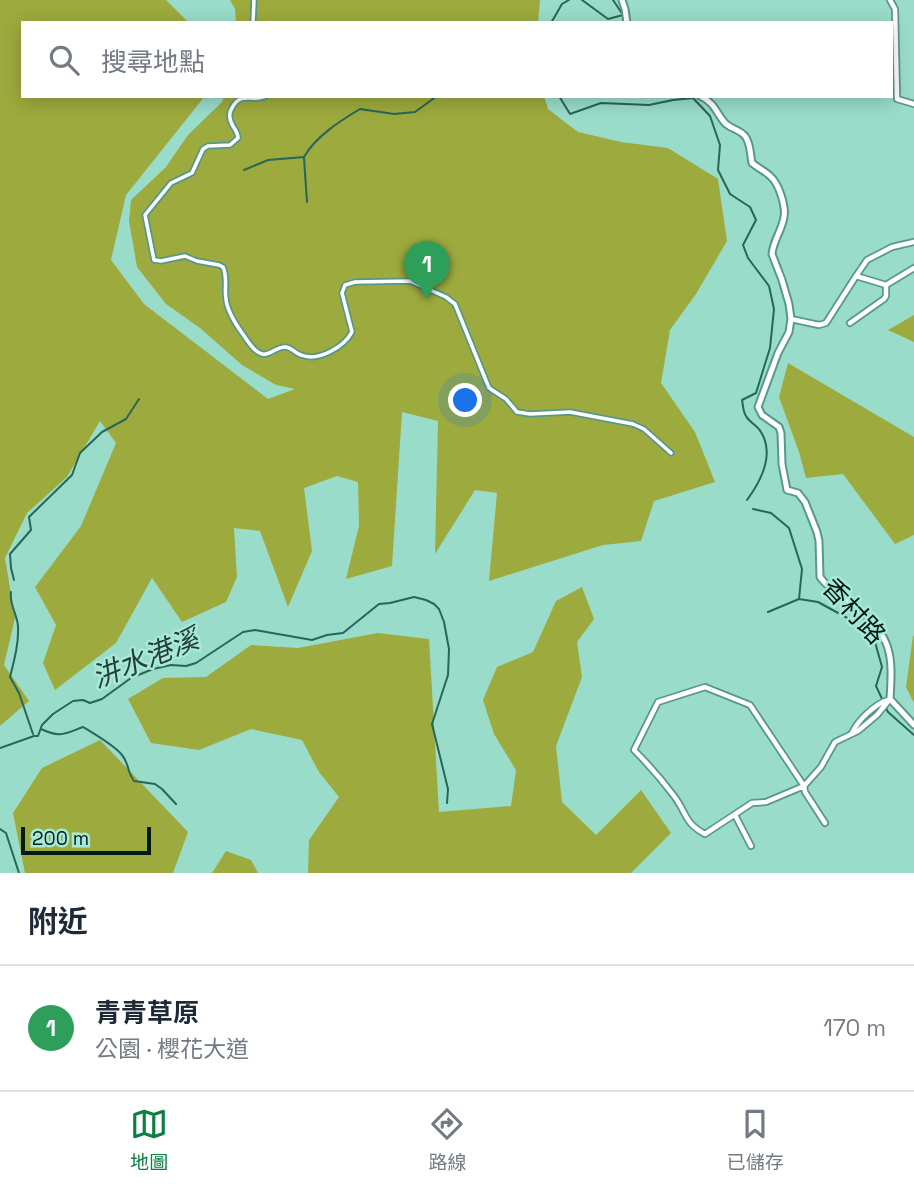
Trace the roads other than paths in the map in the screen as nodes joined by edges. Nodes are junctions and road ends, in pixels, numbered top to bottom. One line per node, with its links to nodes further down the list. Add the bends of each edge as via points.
1 (254, 0): 4 (street)
2 (622, 0): 5 (street)
3 (890, 0): 8 (street, via 895,9 897,99)
4 (254, 21)
5 (628, 21)
6 (242, 98): 15 (street, via 229,117 238,138 230,145 203,149 192,173 171,183 145,215 154,260 185,256 223,267 229,311 255,350 266,354 286,347 306,356 329,351 352,332 342,293 345,285 410,281 455,304 489,388 517,412 570,412 633,424)
7 (705, 98): 13 (street, via 726,124 746,136 752,163 776,183 785,215 772,258)
8 (914, 104)
9 (914, 242): 11 (street, via 867,260)
10 (914, 268): 12 (street)
11 (856, 276): 12 (street); 13 (street, via 826,323)
12 (886, 285): 14 (street, via 884,299)
13 (791, 319): 16 (street, 香村路, via 758,407 779,427 787,490 805,502 820,541 820,577 871,621 888,646 892,665)
14 (850, 323)
15 (671, 453)
16 (885, 703): 17 (street); 18 (street, via 851,734 835,742)
17 (914, 725)
18 (804, 786): 19 (street, via 752,803); 19 (street, via 750,705 705,687 658,702 634,750 657,773 695,828 705,834); 20 (street)
19 (735, 815): 21 (street)
20 (825, 823)
21 (751, 846)

